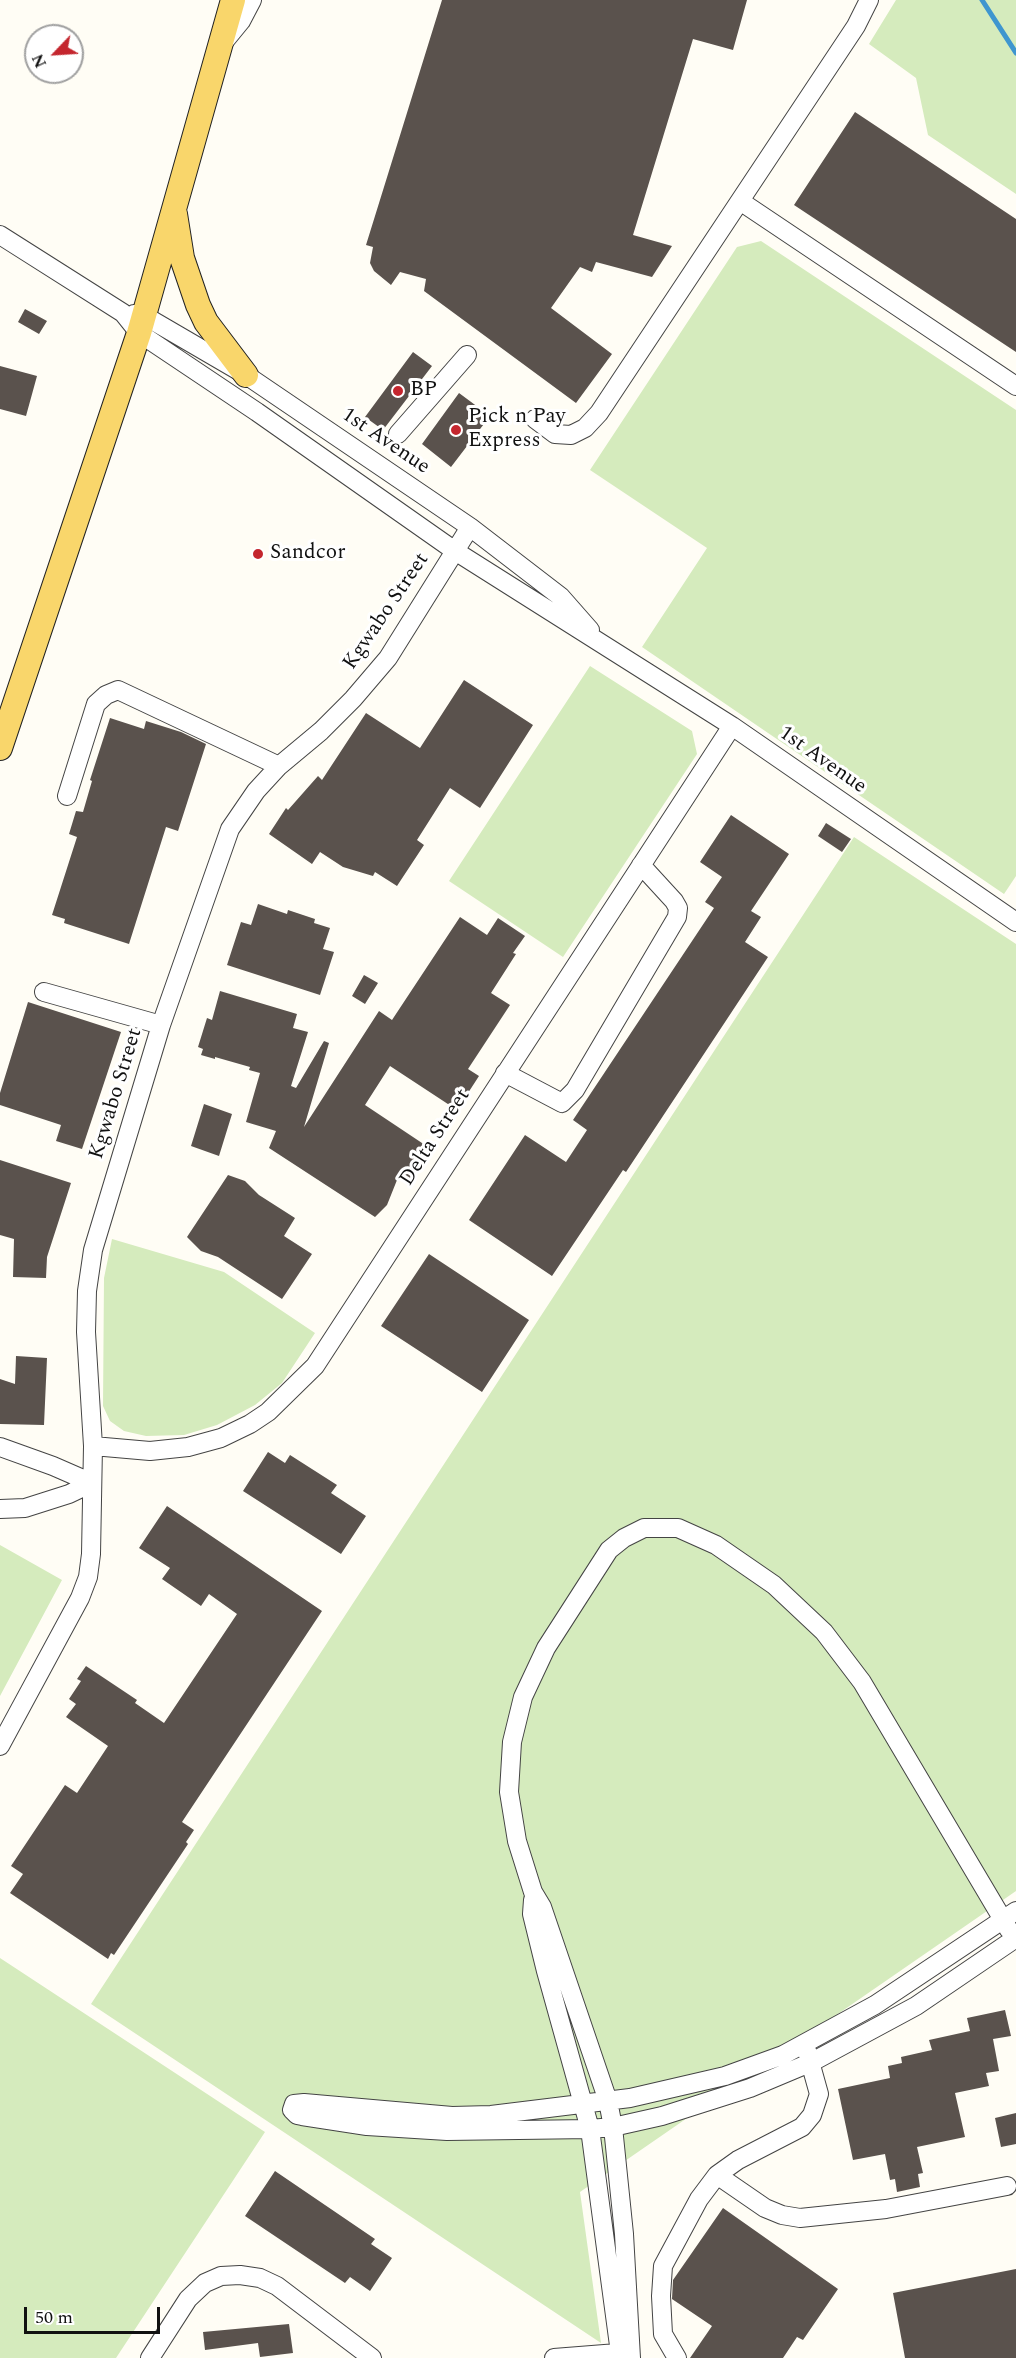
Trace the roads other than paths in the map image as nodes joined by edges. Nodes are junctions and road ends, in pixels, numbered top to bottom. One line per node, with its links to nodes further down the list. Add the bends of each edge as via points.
1 (233, 0): 4 (main road)
2 (252, 0): 4 (street, via 241,21)
3 (869, 0): 5 (street, via 856,26)
4 (219, 47): 6 (main road)
5 (740, 201): 11 (street); 12 (street, via 599,414 571,435 555,434)
6 (173, 205): 8 (main road); 10 (main road, via 182,258 198,305 206,322)
7 (0, 235): 8 (street, 1st Avenue)
8 (135, 320): 10 (street, 1st Avenue); 15 (street, 1st Avenue, via 257,412); 18 (main road)
9 (467, 355): 13 (street)
10 (246, 375): 14 (street, 1st Avenue)
11 (1016, 386)
12 (535, 419)
13 (398, 434)
14 (470, 527): 15 (street, Kgwabo Street); 16 (street, 1st Avenue, via 561,597)
15 (455, 551): 16 (street, 1st Avenue); 19 (street, Kgwabo Street, via 388,658 321,731)
16 (600, 641): 17 (street, 1st Avenue)
17 (732, 726): 21 (street, Delta Street); 22 (street, 1st Avenue)
18 (0, 748)
19 (279, 766): 20 (street, via 118,690 96,704); 24 (street, Kgwabo Street, via 230,829)
20 (67, 796)
21 (641, 865): 25 (street, Delta Street); 25 (street, via 674,901 677,917 575,1090 562,1103)
22 (1016, 922)
23 (44, 992): 24 (street)
24 (161, 1025): 26 (street, Kgwabo Street, via 93,1250 86,1332)
25 (505, 1073): 26 (street, Delta Street, via 315,1366 268,1412 221,1438 188,1447 150,1451)
26 (93, 1446): 28 (street, Kgwabo Street)
27 (0, 1447): 28 (street)
28 (92, 1484): 29 (street, via 25,1508); 30 (street, Kgwabo Street, via 92,1554 88,1577)
29 (0, 1509)
30 (0, 1746)
31 (533, 1892): 32 (street, via 517,1842 509,1792 512,1742 523,1697 546,1648 609,1550 644,1528 678,1528 716,1545 774,1585 824,1632 862,1682); 36 (street, via 542,1907); 37 (street, via 532,1914)
32 (1009, 1915): 33 (street); 34 (street, via 875,2006)
33 (1016, 1938): 35 (street, via 916,2006)
34 (804, 2044): 35 (street); 36 (street, via 725,2076)
35 (812, 2062): 38 (street, via 750,2088); 40 (street, via 819,2094 812,2115 802,2127)
36 (608, 2102): 37 (street); 38 (street)
37 (585, 2104): 39 (street); 39 (street, via 491,2115 304,2103 294,2104 292,2110 297,2115 405,2130)
38 (613, 2127): 39 (street); 42 (street, via 624,2234)
39 (590, 2129): 42 (street)
40 (717, 2175): 41 (street, via 765,2208 800,2218 886,2209); 46 (street, via 699,2199 663,2266 663,2334)
41 (1007, 2186)
42 (627, 2355): 45 (street)
43 (150, 2358): 44 (street, via 188,2299 205,2283 221,2276 240,2276 260,2278 277,2286)
44 (372, 2358)
45 (556, 2358)
46 (677, 2358)

